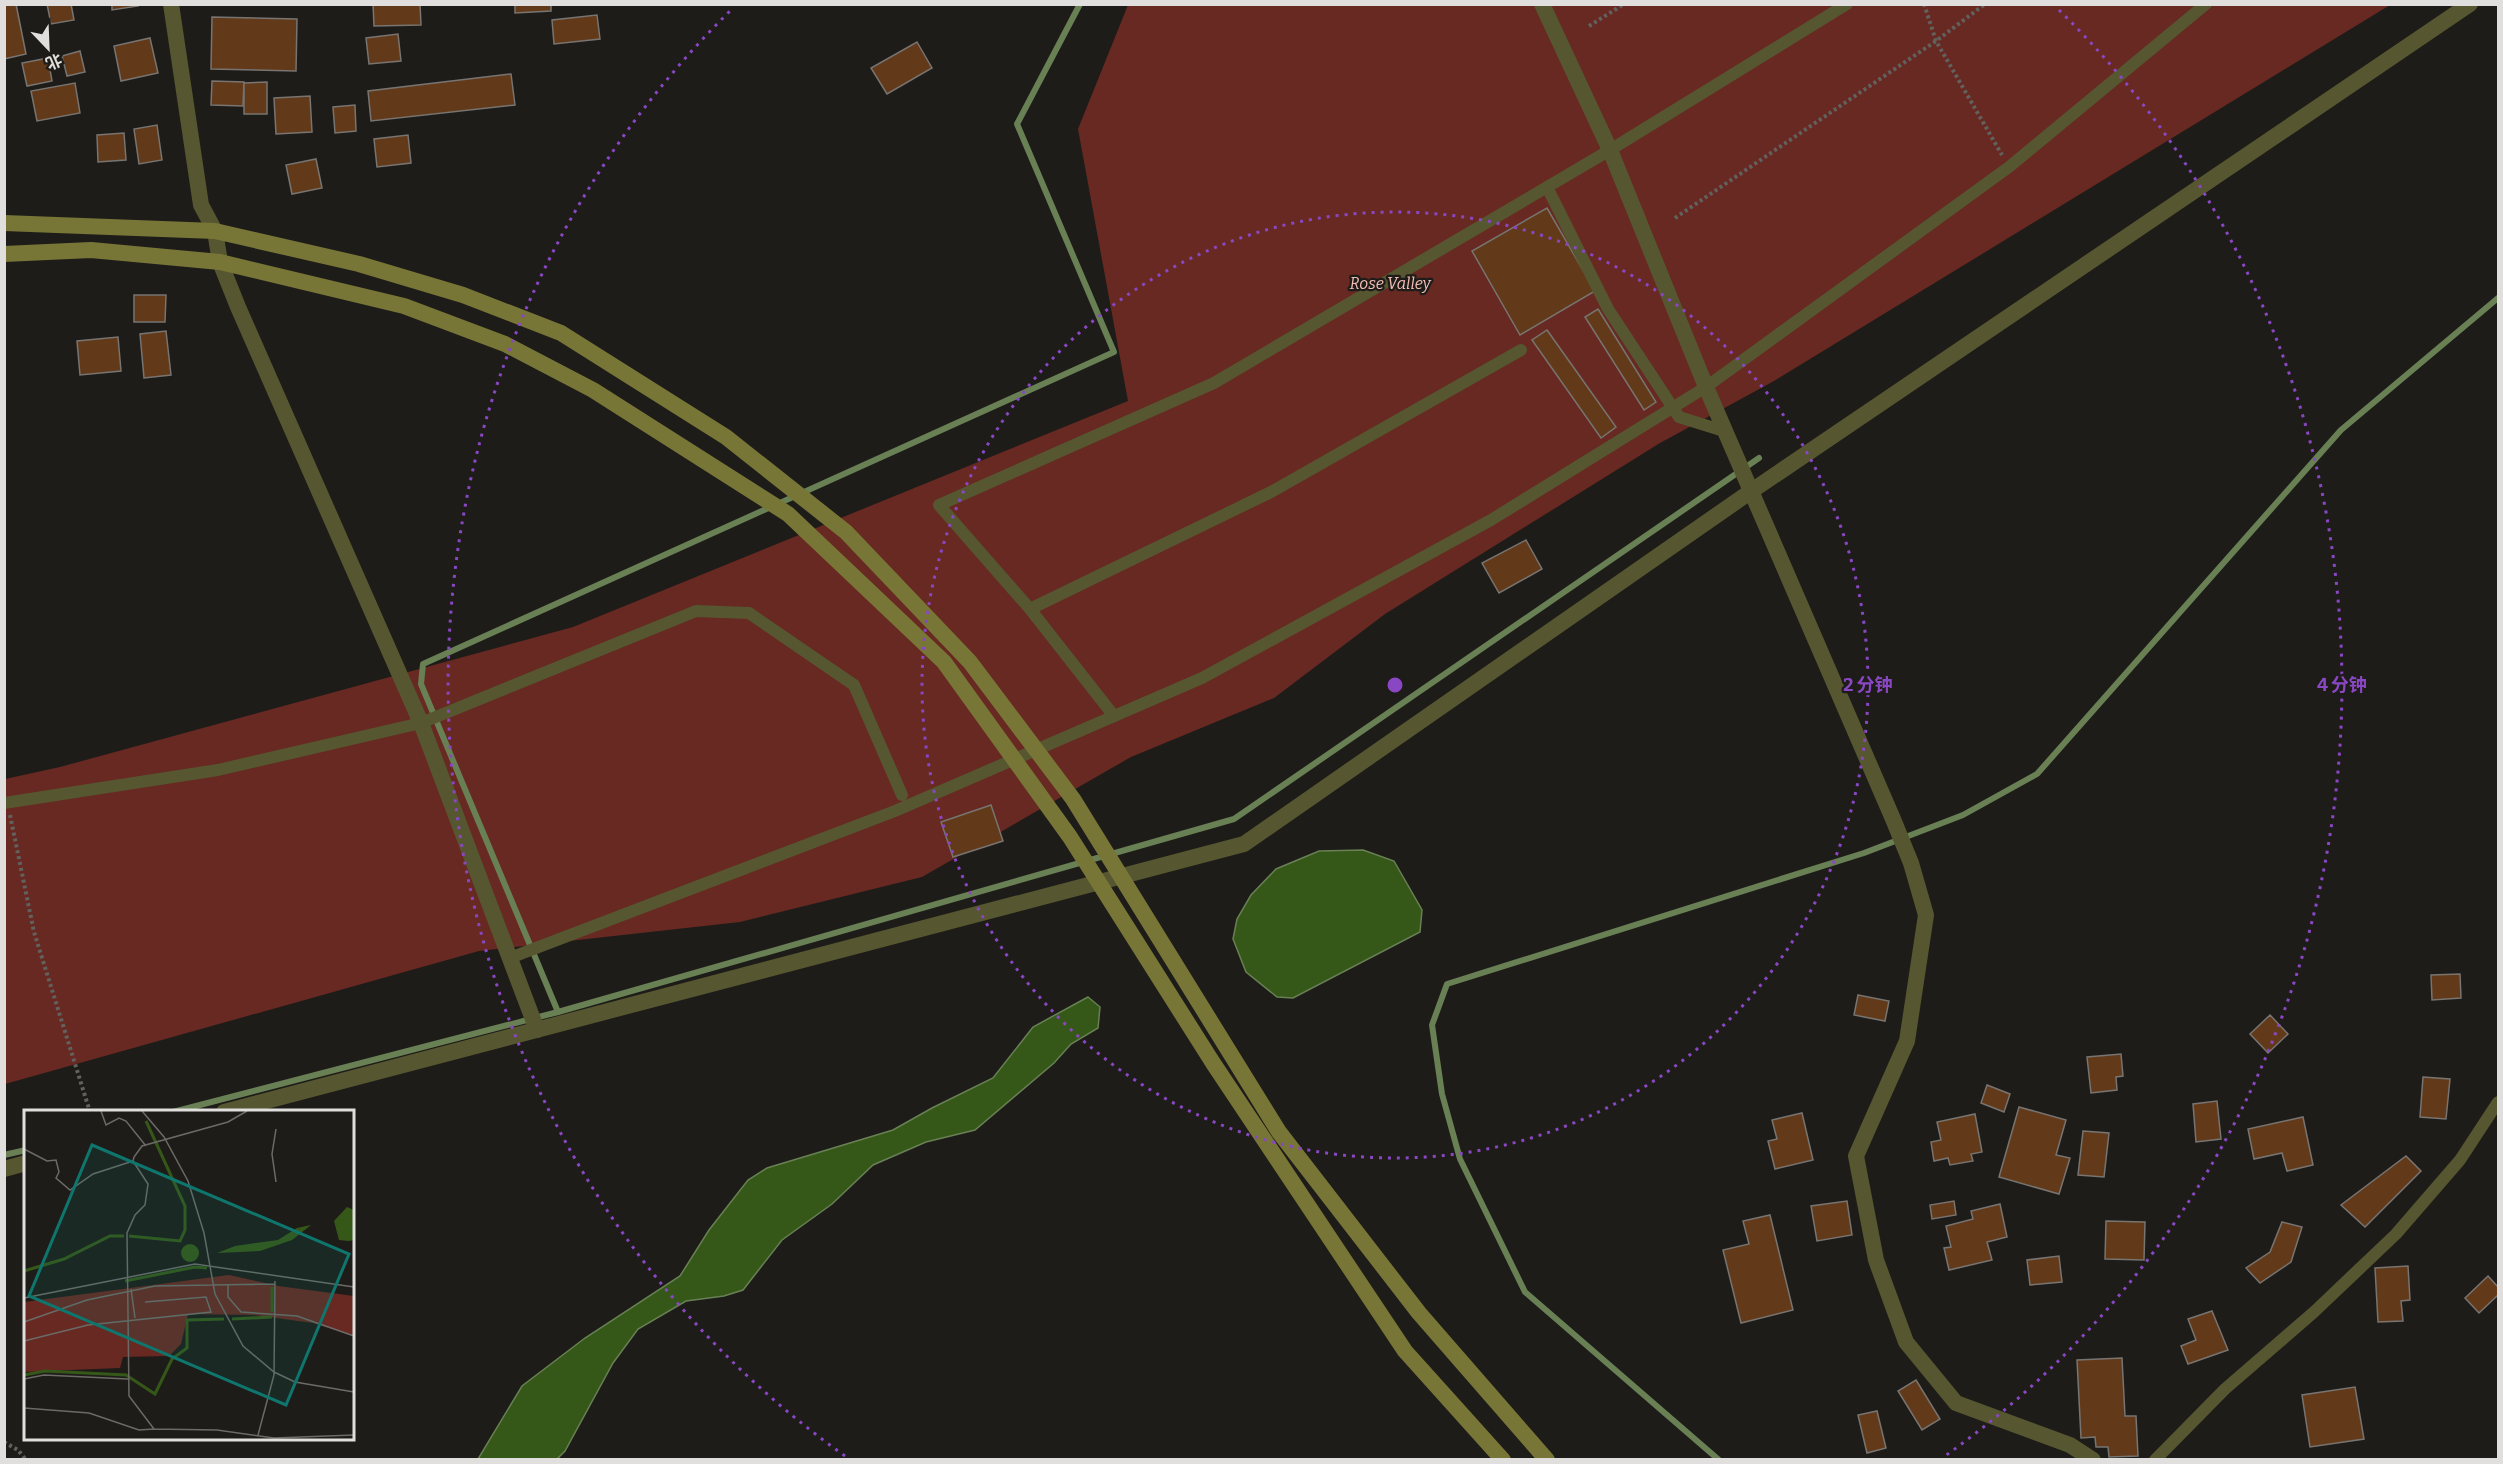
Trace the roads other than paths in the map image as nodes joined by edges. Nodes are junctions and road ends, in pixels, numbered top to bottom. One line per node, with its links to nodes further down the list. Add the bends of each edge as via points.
1 (171, 4): 9 (street, via 201,205)
2 (1542, 4): 6 (street)
3 (1847, 4): 6 (lane)
4 (2206, 4): 13 (lane, via 2009,167)
5 (2470, 4): 15 (street)
6 (1610, 150): 7 (lane); 13 (street)
7 (1547, 188): 14 (lane, via 1608,309 1679,417); 16 (lane, via 1214,383 939,505)
8 (4, 223): 9 (main road)
9 (215, 231): 11 (street); 28 (main road, via 358,264 463,295 561,333 726,437 854,540 970,662 1073,799 1279,1132 1419,1313)
10 (4, 254): 11 (main road, via 91,250)
11 (220, 262): 18 (street); 27 (main road, via 404,306 506,344 593,390 788,514 944,662 1070,837 1213,1063 1405,1351)
12 (1521, 350): 16 (lane, via 1271,492)
13 (1706, 387): 14 (street); 17 (lane, via 1491,520 1202,678)
14 (1724, 431): 15 (street)
15 (1750, 492): 22 (street, via 1244,844); 29 (street, via 1893,819 1926,915 1907,1041 1856,1156 1876,1260 1906,1342 1956,1403 2070,1445)
16 (1030, 609): 17 (lane)
17 (1114, 716): 21 (lane, via 895,811)
18 (421, 723): 19 (lane, via 696,611 749,613 854,685); 20 (lane, via 218,771); 21 (street)
19 (902, 795)
20 (6, 802)
21 (510, 958): 22 (street)
22 (537, 1030): 24 (street)
23 (2499, 1102): 30 (lane, via 2460,1160 2396,1234 2225,1389)
24 (232, 1110)
25 (24, 1164): 26 (street)
26 (4, 1169)
27 (1503, 1460)
28 (1547, 1460)
29 (2094, 1460)
30 (2155, 1460)

